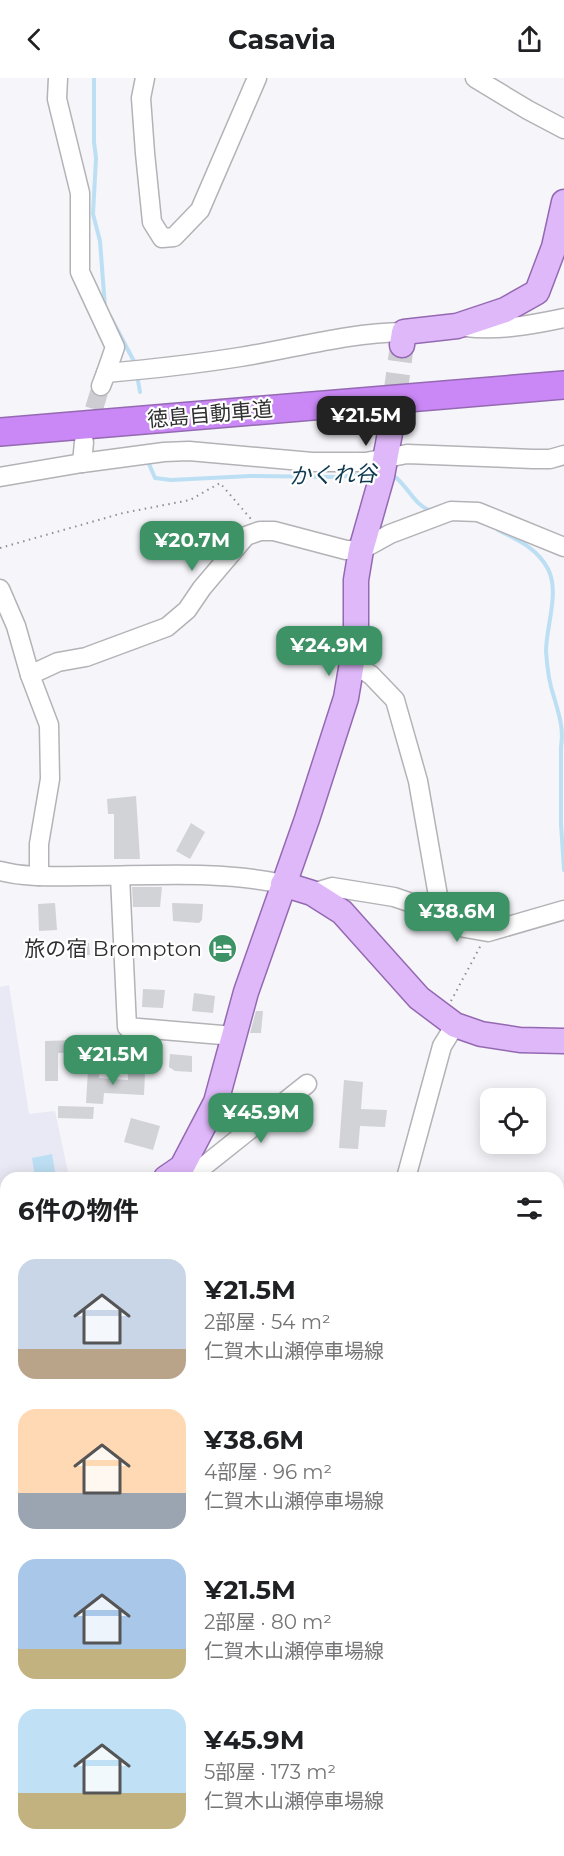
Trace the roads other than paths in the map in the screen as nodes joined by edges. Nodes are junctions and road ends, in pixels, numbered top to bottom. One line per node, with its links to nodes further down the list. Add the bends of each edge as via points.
1 (58, 78): 9 (street, via 57,99 80,193 80,272 115,347 104,379 136,370 241,357 360,334)
2 (145, 78): 3 (street, via 141,98 152,222 162,238 174,237 200,210)
3 (257, 78)
4 (475, 78): 5 (street)
5 (564, 129)
6 (564, 202): 8 (main road, via 554,247 537,292 505,310)
7 (564, 318): 8 (street, via 525,326)
8 (457, 326): 9 (main road)
9 (403, 338)
10 (564, 378): 12 (highway, 徳島自動車道)
11 (564, 385): 13 (highway, 徳島自動車道)
12 (0, 415)
13 (0, 432)
14 (390, 433): 18 (main road)
15 (84, 442): 17 (street)
16 (564, 455): 18 (street, via 550,459 407,454)
17 (82, 463): 18 (street, via 189,451 312,462 366,462); 19 (street)
18 (384, 468): 21 (main road)
19 (0, 477)
20 (564, 547): 21 (street, via 478,512 443,514)
21 (361, 550): 23 (main road); 24 (street, via 346,550 274,531 246,536 187,610 167,627 86,657 58,662)
22 (0, 589): 24 (street)
23 (353, 664): 28 (main road, via 346,698); 31 (street, via 371,675 395,700 418,781)
24 (30, 675): 26 (street, via 49,725 50,779 39,844)
25 (2, 873): 26 (street)
26 (39, 876): 27 (street)
27 (120, 876): 28 (street, via 214,876); 33 (street, via 127,1027)
28 (283, 884): 29 (main road); 33 (main road)
29 (312, 893): 31 (street, via 332,887 394,897); 32 (main road, via 342,912 419,998)
30 (564, 910): 31 (street, via 488,932 465,928)
31 (441, 913)
32 (449, 1021): 34 (main road, via 481,1034); 38 (street)
33 (234, 1036): 36 (main road, via 216,1102)
34 (564, 1041)
35 (307, 1084): 37 (street)
36 (188, 1172)
37 (191, 1172)
38 (408, 1172)

